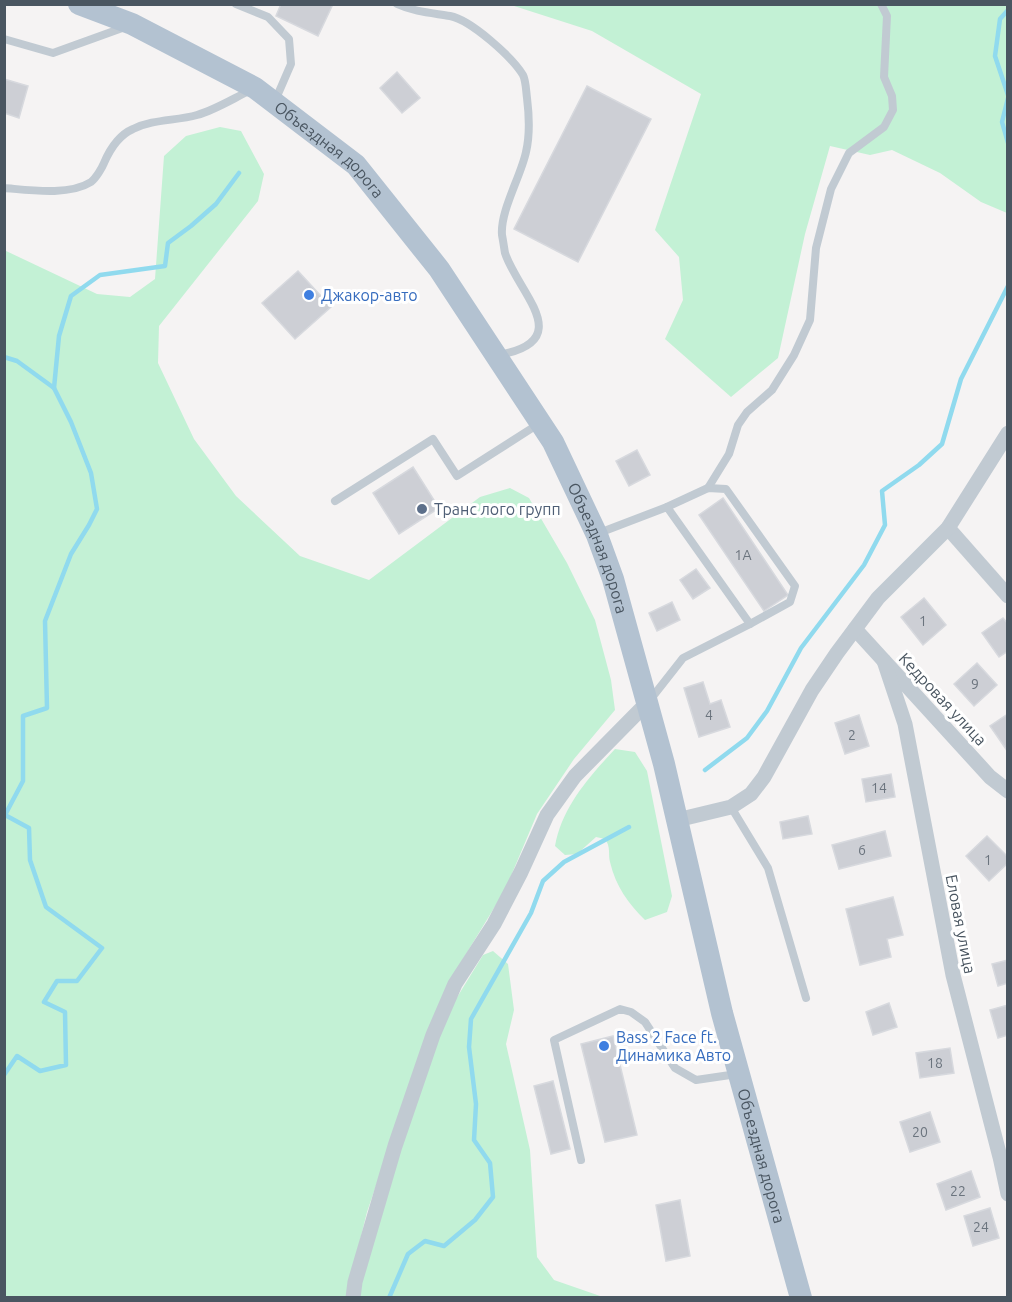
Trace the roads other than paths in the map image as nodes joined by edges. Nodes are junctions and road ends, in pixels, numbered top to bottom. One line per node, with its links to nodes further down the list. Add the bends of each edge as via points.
1 (80, 4): 5 (main road, Объездная дорога)
2 (236, 4): 8 (lane, via 268,17 289,39 291,64)
3 (397, 4): 10 (lane, via 452,16 470,25 491,40 524,76 529,109 526,152 502,232 506,253 540,325 526,348)
4 (882, 4): 13 (lane, via 886,16 884,77 892,96 892,110 884,127 849,153 831,189 816,248 810,320 772,390 738,425 729,454)
5 (132, 24): 6 (lane, via 53,53); 7 (main road, Объездная дорога)
6 (4, 39)
7 (255, 88): 8 (main road, Объездная дорога); 9 (lane, via 198,115 133,129 108,153 92,181 45,191)
8 (274, 103): 10 (main road, Объездная дорога, via 356,165 439,269)
9 (4, 188)
10 (497, 356): 11 (main road, Объездная дорога)
11 (541, 423): 14 (lane, via 457,476 434,439); 17 (main road, Объездная дорога, via 554,442)
12 (1008, 433): 16 (street)
13 (708, 488): 15 (lane); 19 (lane, via 726,489 795,586 790,602)
14 (335, 501)
15 (667, 507): 17 (lane); 19 (lane)
16 (948, 528): 18 (street); 20 (street, via 878,598)
17 (597, 534): 22 (main road, Объездная дорога)
18 (1008, 596)
19 (750, 624): 22 (lane, via 683,658)
20 (855, 629): 21 (street, Кедровая улица); 24 (street, via 812,690 764,777 751,794)
21 (884, 661): 23 (street, Кедровая улица, via 990,777); 29 (street, Еловая улица, via 905,724 953,975)
22 (647, 703): 25 (main road, Объездная дорога); 30 (street, via 575,776 547,815 494,924 455,984 395,1146)
23 (1008, 791)
24 (731, 807): 25 (street); 26 (lane, via 768,868)
25 (677, 820): 27 (main road, Объездная дорога)
26 (806, 998)
27 (739, 1074): 28 (lane, via 696,1080 675,1068 645,1022 621,1009 554,1040); 31 (main road, Объездная дорога)
28 (581, 1160)
29 (1008, 1194)
30 (353, 1298)
31 (801, 1298)

